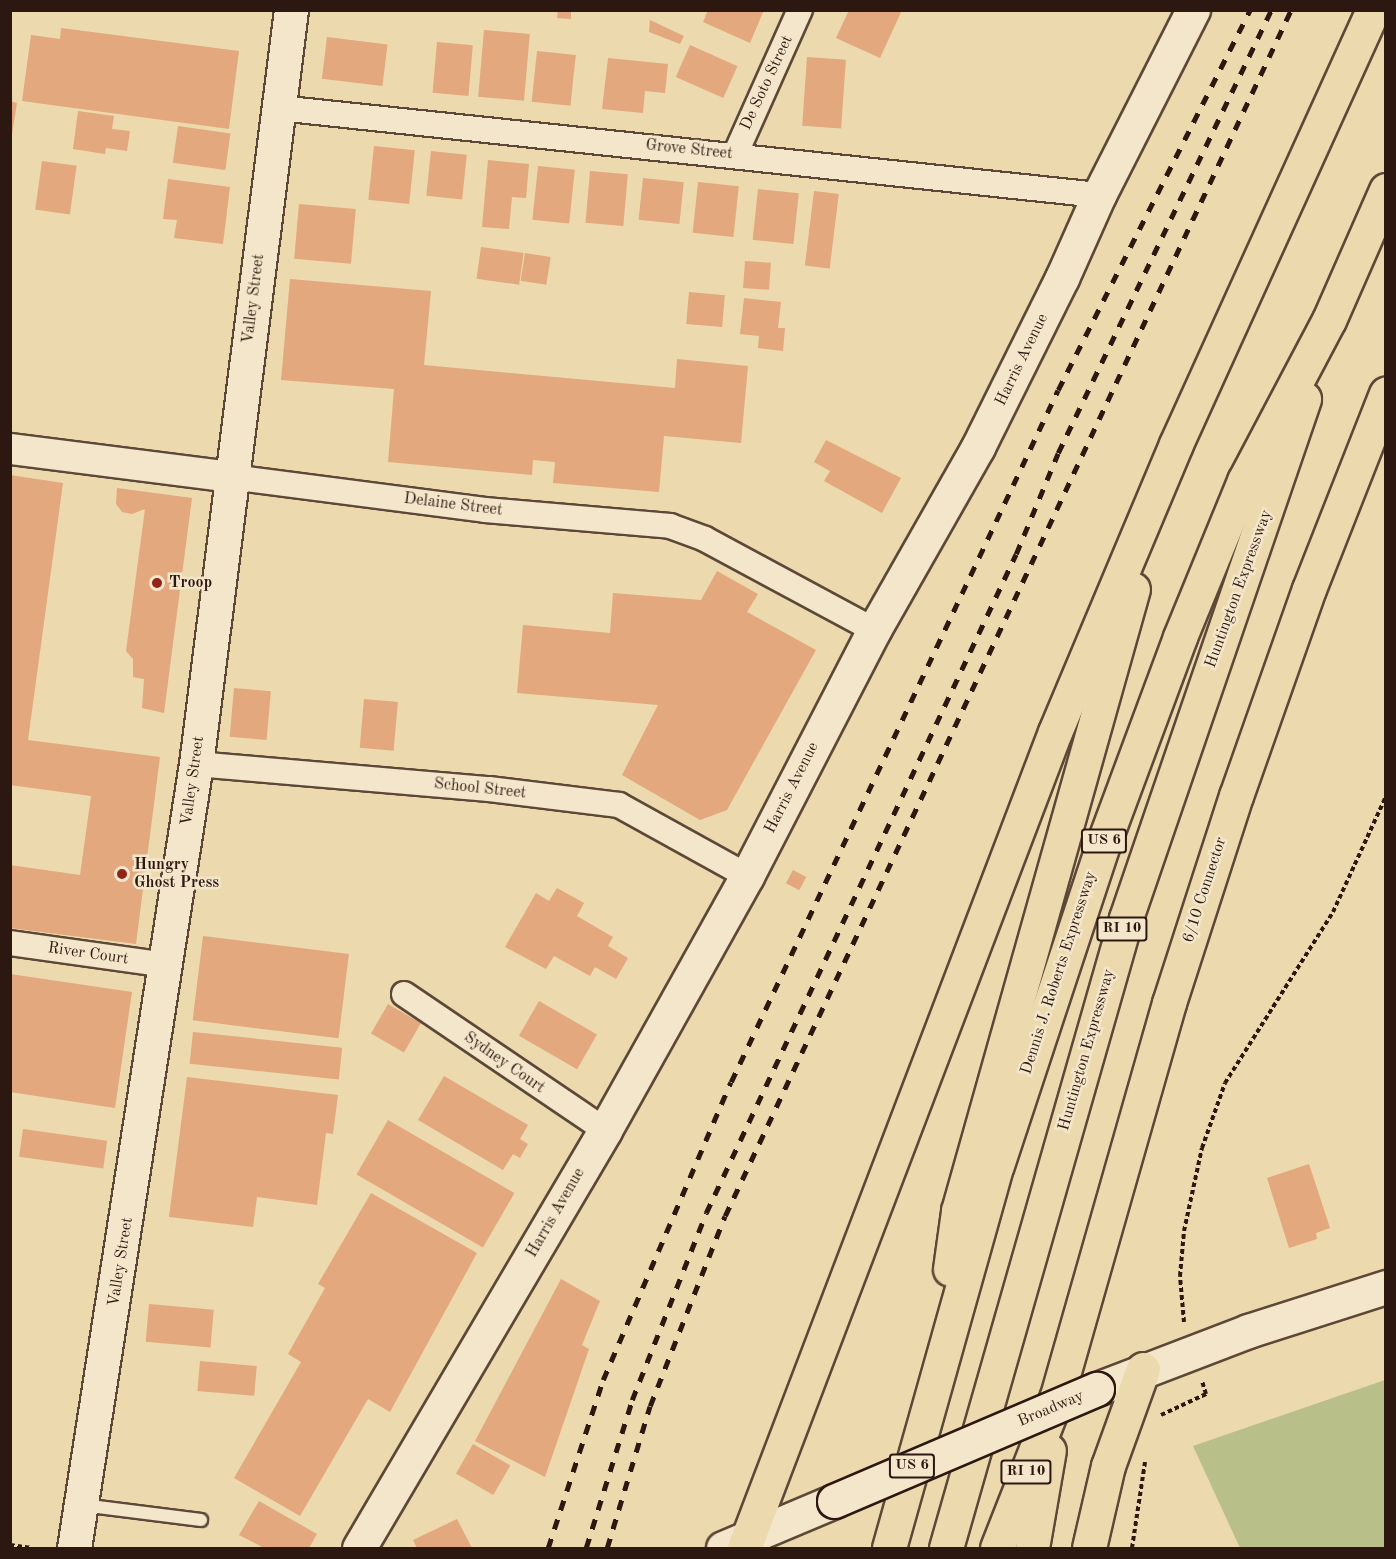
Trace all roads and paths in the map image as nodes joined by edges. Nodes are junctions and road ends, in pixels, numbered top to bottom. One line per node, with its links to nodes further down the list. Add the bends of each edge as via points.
1 (291, 10): 5 (main road, Valley Street)
2 (800, 10): 6 (street, De Soto Street)
3 (1193, 10): 8 (main road, Harris Avenue)
4 (1372, 10): 11 (highway)
5 (279, 108): 6 (street, Grove Street); 13 (main road, Valley Street)
6 (735, 154): 8 (street, Grove Street)
7 (1386, 190): 9 (highway, US 6)
8 (1099, 195): 14 (main road, Harris Avenue, via 978,447)
9 (1329, 320): 25 (highway, Dennis J. Roberts Expressway / US 6, via 1244,481 1144,732 1030,1059); 38 (highway, Huntington Expressway / RI 10, via 1273,496 1196,707 1122,928)
10 (1386, 394): 27 (highway, 6/10 Connector, via 1298,620 1212,868 1150,1067)
11 (1176, 444): 25 (highway, via 958,1211); 33 (highway, via 1055,732)
12 (10, 449): 13 (street, Delaine Street)
13 (231, 477): 14 (street, Delaine Street, via 485,510 670,526 705,538); 15 (main road, Valley Street)
14 (874, 630): 17 (main road, Harris Avenue)
15 (196, 764): 17 (street, School Street, via 489,789 619,805); 19 (main road, Valley Street)
16 (1386, 796): 23 (path, via 1333,912 1225,1083 1202,1148 1184,1232)
17 (747, 876): 21 (main road, Harris Avenue)
18 (10, 942): 19 (street, River Court)
19 (166, 965): 30 (main road, Valley Street)
20 (404, 994): 21 (street, Sydney Court)
21 (604, 1130): 36 (main road, Harris Avenue)
22 (1386, 1287): 24 (main road, Broadway)
23 (1180, 1307)
24 (1143, 1369): 33 (main road, Broadway, bridge); 41 (highway, via 1108,1466)
25 (934, 1383): 37 (highway, Dennis J. Roberts Expressway / US 6)
26 (1206, 1394): 28 (path)
27 (1057, 1396): 39 (highway, RI 10); 40 (highway)
28 (1179, 1404)
29 (1146, 1451): 42 (path)
30 (81, 1505): 31 (lane); 35 (main road, Valley Street)
31 (201, 1520)
32 (10, 1545): 34 (path)
33 (738, 1545)
34 (32, 1548)
35 (74, 1548)
36 (358, 1548)
37 (889, 1548)
38 (946, 1548)
39 (997, 1548)
40 (1032, 1548)
41 (1089, 1548)
42 (1132, 1548)

